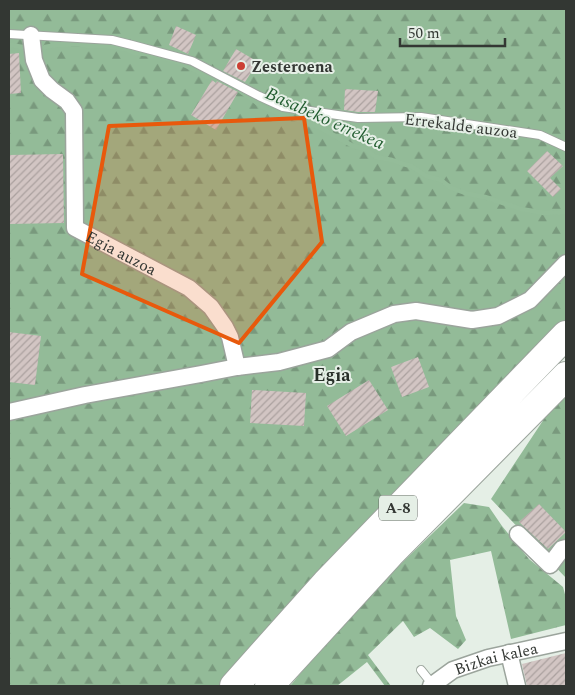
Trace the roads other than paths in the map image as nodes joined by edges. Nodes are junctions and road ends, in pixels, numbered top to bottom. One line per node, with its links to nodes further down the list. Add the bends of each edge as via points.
1 (9, 34): 2 (lane, Errekalde auzoa)
2 (31, 35): 3 (lane, Errekalde auzoa, via 112,40 192,61 283,107 358,118 421,117 540,135); 6 (street, Egia auzoa, via 34,60 42,80 74,111 75,228 188,288 204,301 225,327)
3 (566, 147)
4 (566, 263): 6 (street, via 530,300 498,316 472,320 416,311 394,314 351,332 328,348 279,362)
5 (566, 335): 14 (highway, A-8, via 326,583)
6 (237, 366): 8 (street)
7 (566, 376): 15 (highway, A-8, via 390,554)
8 (9, 412)
9 (518, 534): 10 (street, via 550,565)
10 (566, 548)
11 (566, 641): 12 (street, Bizkai kalea)
12 (509, 653): 16 (street, Bizkai kalea, via 453,670); 17 (street)
13 (422, 670): 16 (lane)
14 (234, 686)
15 (270, 686)
16 (432, 686)
17 (517, 686)

